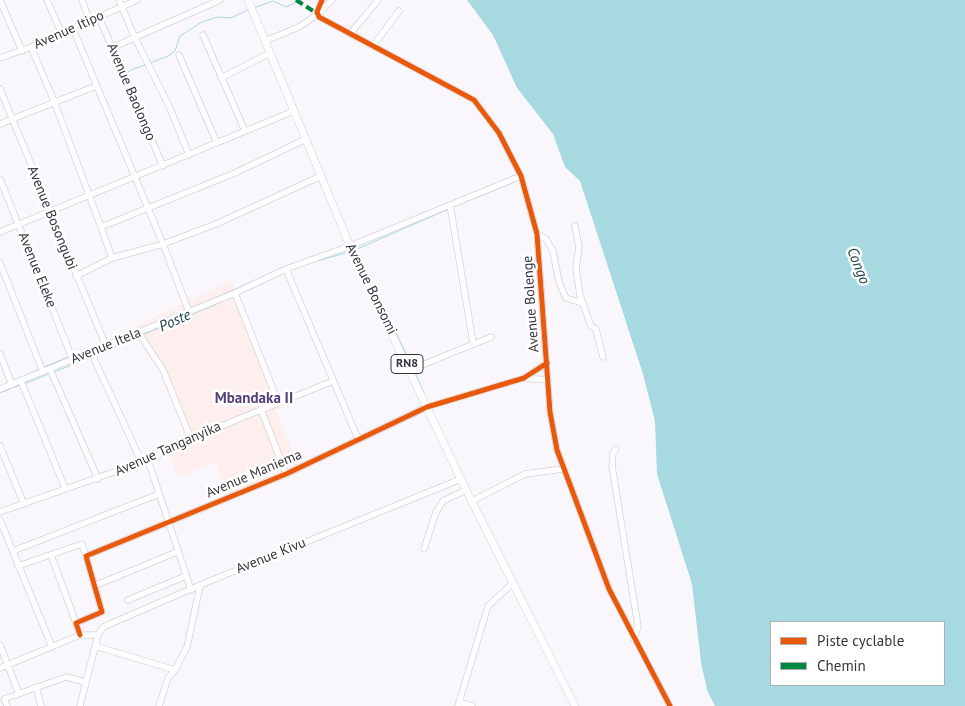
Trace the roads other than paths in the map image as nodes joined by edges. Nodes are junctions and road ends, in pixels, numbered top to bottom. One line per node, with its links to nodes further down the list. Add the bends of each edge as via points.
1 (0, 0): 24 (street)
2 (47, 0): 16 (street)
3 (82, 0): 14 (street)
4 (137, 0): 10 (street, Avenue Itipo)
5 (220, 0): 19 (street)
6 (249, 0): 20 (main road, Avenue Bonsomi / RN8)
7 (322, 0): 12 (street)
8 (332, 0): 12 (street)
9 (378, 0): 17 (street)
10 (121, 3): 13 (street, Avenue Itipo); 19 (street)
11 (398, 11): 21 (street)
12 (318, 14): 17 (street, Avenue Bolenge); 20 (street, via 299,27)
13 (99, 17): 14 (street, Avenue Itipo); 23 (street, Avenue Baolongo)
14 (90, 22): 15 (street, Avenue Itipo)
15 (73, 29): 16 (street, Avenue Itipo); 29 (street)
16 (62, 34): 22 (street, Avenue Itipo)
17 (350, 34): 21 (street, Avenue Bolenge)
18 (203, 35): 28 (street)
19 (134, 36): 23 (street); 38 (street, via 166,99)
20 (265, 41): 25 (main road, Avenue Bonsomi / RN8)
21 (373, 46): 41 (street, Avenue Bolenge, via 474,100 499,133)
22 (31, 47): 24 (street, Avenue Itipo); 31 (street)
23 (112, 48): 39 (street, Avenue Baolongo)
24 (22, 51): 27 (street, Avenue Itipo)
25 (270, 53): 28 (street); 32 (main road, Avenue Bonsomi / RN8)
26 (179, 55): 37 (street)
27 (0, 58)
28 (221, 78): 35 (street)
29 (96, 86): 31 (street); 42 (street)
30 (0, 89): 33 (street, Avenue Bosongubi)
31 (54, 101): 33 (street); 44 (street)
32 (294, 111): 35 (street); 36 (main road, Avenue Bonsomi / RN8)
33 (12, 119): 34 (street); 47 (street, Avenue Bosongubi)
34 (0, 124)
35 (245, 131): 37 (street)
36 (306, 139): 40 (main road, Avenue Bonsomi / RN8); 46 (street, via 235,173)
37 (217, 143): 38 (street)
38 (189, 155): 39 (street)
39 (162, 166): 42 (street)
40 (321, 176): 53 (street); 54 (main road, Avenue Bonsomi / RN8)
41 (521, 176): 45 (street, Avenue Itela); 52 (street, Avenue Bolenge)
42 (134, 178): 44 (street); 46 (street)
43 (0, 179): 48 (street, Avenue Eleke)
44 (89, 196): 47 (street); 50 (street)
45 (450, 205): 54 (street, Avenue Itela); 64 (street)
46 (147, 209): 50 (street); 53 (street)
47 (50, 212): 48 (street); 58 (street, Avenue Bosongubi)
48 (19, 225): 51 (street); 69 (street, Avenue Eleke)
49 (575, 226): 60 (street, via 579,247 576,269)
50 (100, 227): 55 (street)
51 (0, 232)
52 (537, 234): 60 (street, via 546,239 552,251 566,298); 70 (street, Avenue Bolenge)
53 (164, 244): 55 (street); 61 (street)
54 (350, 246): 57 (street, Avenue Itela); 72 (main road, Avenue Bonsomi / RN8)
55 (112, 258): 58 (street)
56 (0, 263): 73 (street)
57 (286, 269): 59 (street, Avenue Itela); 77 (street)
58 (76, 276): 65 (street, Avenue Bosongubi)
59 (235, 293): 61 (street, Avenue Itela); 80 (street)
60 (582, 303): 68 (street, via 591,326 596,329)
61 (190, 312): 62 (street, Avenue Itela)
62 (138, 332): 65 (street, Avenue Itela); 83 (street, via 163,370)
63 (491, 337): 64 (street)
64 (473, 343): 72 (street)
65 (106, 346): 66 (street, Avenue Itela)
66 (91, 352): 69 (street, Avenue Itela); 87 (street)
67 (0, 354): 78 (street)
68 (603, 357)
69 (73, 360): 71 (street, Avenue Itela)
70 (546, 363): 74 (street); 75 (street, Avenue Bolenge)
71 (50, 369): 73 (street, Avenue Itela); 90 (street)
72 (410, 370): 81 (main road, Avenue Bonsomi / RN8)
73 (44, 372): 76 (street, Avenue Itela)
74 (524, 378): 75 (street); 81 (street, Avenue Maniema)
75 (548, 380): 88 (street, Avenue Bolenge, via 553,431)
76 (21, 381): 78 (street, Avenue Itela); 92 (street)
77 (333, 381): 80 (street, Avenue Tanganyika); 84 (street)
78 (12, 385): 79 (street, Avenue Itela)
79 (0, 389)
80 (278, 402): 82 (street, Avenue Tanganyika)
81 (427, 407): 84 (street, Avenue Maniema); 91 (main road, Avenue Bonsomi / RN8)
82 (262, 409): 83 (street, Avenue Tanganyika); 89 (street)
83 (191, 439): 87 (street, Avenue Tanganyika)
84 (358, 439): 89 (street, Avenue Maniema)
85 (0, 446): 96 (street)
86 (616, 449): 115 (street, via 612,466 638,626)
87 (145, 462): 90 (street, Avenue Tanganyika); 94 (street)
88 (564, 469): 95 (street, via 525,474); 115 (street, Avenue Bolenge, via 609,589)
89 (286, 474): 99 (street, Avenue Maniema)
90 (98, 479): 92 (street, Avenue Tanganyika)
91 (461, 479): 93 (main road, Avenue Bonsomi / RN8); 109 (street, Avenue Kivu)
92 (65, 488): 96 (street, Avenue Tanganyika)
93 (466, 490): 95 (main road, Avenue Bonsomi / RN8); 100 (street, via 443,501)
94 (159, 494): 99 (street); 101 (street)
95 (472, 501): 107 (main road, Avenue Bonsomi / RN8)
96 (24, 504): 97 (street, Avenue Tanganyika)
97 (0, 512)
98 (0, 520): 101 (street)
99 (167, 521): 102 (street); 104 (street, Avenue Maniema)
100 (424, 549)
101 (13, 551): 105 (street)
102 (177, 552): 106 (street); 108 (street)
103 (51, 555): 104 (street, via 82,544); 105 (street); 112 (street)
104 (86, 556): 108 (street)
105 (18, 566): 118 (street)
106 (186, 576): 110 (street); 111 (street)
107 (513, 583): 125 (street, via 488,606); 131 (main road, Avenue Bonsomi / RN8)
108 (94, 586): 112 (street, via 102,612)
109 (200, 586): 110 (street, Avenue Kivu); 121 (street, via 186,646)
110 (191, 590): 114 (street, Avenue Kivu, via 103,627)
111 (128, 600)
112 (76, 623): 113 (street)
113 (80, 635): 114 (street); 118 (street)
114 (98, 635): 117 (street)
115 (634, 639): 132 (street, Avenue Bolenge)
116 (0, 645): 119 (street)
117 (95, 646): 121 (street); 122 (street)
118 (52, 647): 119 (street)
119 (8, 665): 120 (street); 124 (street)
120 (0, 668)
121 (175, 670): 129 (street, via 168,678)
122 (86, 682): 123 (street, via 66,677); 128 (street)
123 (36, 687): 124 (street); 127 (street)
124 (20, 694): 126 (street, via 4,699)
125 (459, 704): 130 (street)
126 (7, 706)
127 (41, 706)
128 (80, 706)
129 (159, 706)
130 (472, 706)
131 (575, 706)
132 (670, 706)

